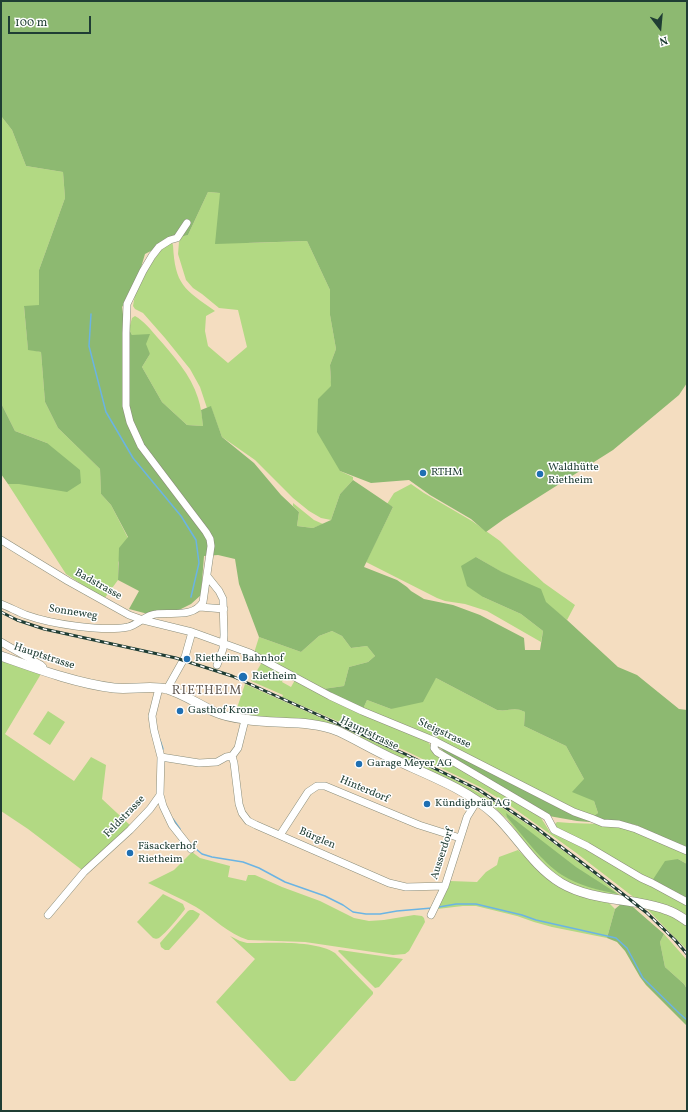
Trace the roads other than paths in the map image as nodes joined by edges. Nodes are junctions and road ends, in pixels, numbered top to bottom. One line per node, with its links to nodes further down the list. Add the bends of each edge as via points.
1 (187, 223): 3 (street, via 177,238 159,247 152,256 127,304 126,406 141,446 210,539)
2 (1, 540): 7 (street, Badstrasse, via 68,581)
3 (207, 576): 5 (street); 6 (street, via 221,594)
4 (1, 604): 7 (street, Sonneweg, via 27,615 82,627 114,629 129,627)
5 (200, 607): 6 (street); 7 (street, Sonneweg, via 189,612 154,614)
6 (224, 609): 10 (street)
7 (143, 620): 8 (street, Badstrasse)
8 (192, 632): 10 (street, Steigstrasse); 14 (street, Feldstrasse, via 185,656)
9 (1, 642): 13 (street, via 42,665)
10 (223, 643): 12 (street); 16 (street, Steigstrasse, via 250,653 362,711)
11 (1, 656): 13 (main road, Hauptstrasse)
12 (217, 665)
13 (42, 670): 14 (main road, Hauptstrasse, via 117,689)
14 (163, 689): 15 (main road, Hauptstrasse, via 182,695 215,712); 18 (street, Feldstrasse, via 152,716)
15 (246, 720): 17 (street, via 238,748); 20 (main road, Hauptstrasse, via 329,728 431,776)
16 (435, 741): 24 (street, Steigstrasse, via 574,812 603,823 636,829); 26 (street, via 434,748 437,752 547,817 554,830)
17 (232, 756): 18 (street, via 217,762 199,763); 21 (street, Bürglen, via 242,813 248,821)
18 (161, 757): 19 (street, Feldstrasse)
19 (160, 796): 23 (street, via 172,825); 27 (street, Feldstrasse, via 150,809 84,872)
20 (477, 801): 22 (street, Ausserdorf, via 467,817); 29 (main road, Hauptstrasse, via 495,815 545,871 560,882 590,894 667,910)
21 (280, 835): 22 (street, Hinterdorf, via 308,792 317,786 325,786 418,825); 25 (street, Bürglen, via 389,883 406,887)
22 (460, 838): 25 (street, Ausserdorf)
23 (191, 849)
24 (687, 851)
25 (445, 886): 28 (street, Ausserdorf)
26 (687, 902)
27 (48, 915)
28 (431, 915)
29 (687, 921)

